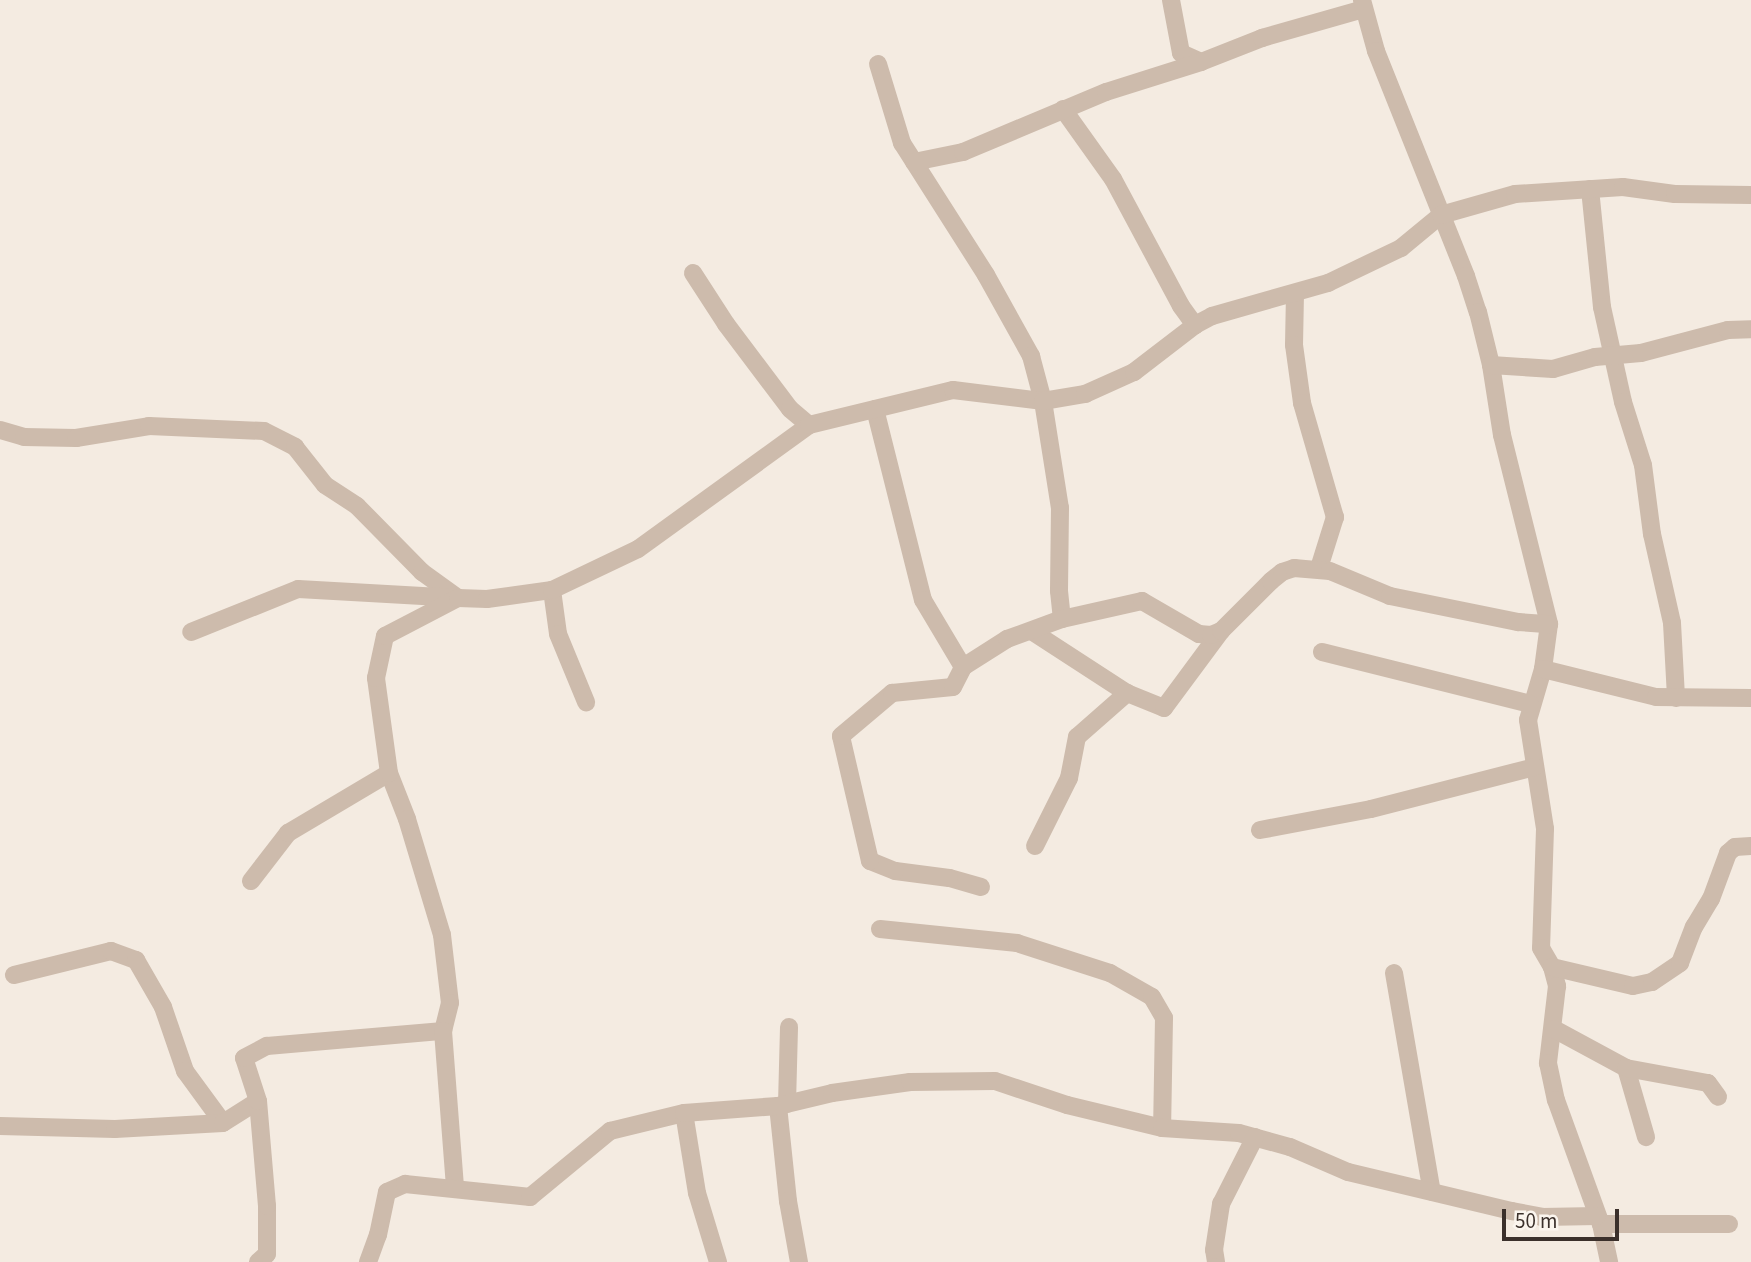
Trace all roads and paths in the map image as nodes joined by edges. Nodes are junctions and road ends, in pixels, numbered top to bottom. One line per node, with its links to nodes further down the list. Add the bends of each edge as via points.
1 (1171, 0): 3 (street, via 1181,53)
2 (1363, 4): 3 (street); 9 (street, via 1376,51)
3 (1202, 62): 5 (street)
4 (878, 64): 6 (street, via 902,143)
5 (1063, 110): 6 (street, via 963,152); 12 (street, via 1113,179)
6 (914, 162): 16 (street, via 1031,356)
7 (1590, 189): 8 (street); 9 (street, via 1515,194); 14 (street, via 1602,307)
8 (1751, 194)
9 (1441, 215): 11 (street, via 1401,248 1328,283); 15 (street, via 1466,276)
10 (693, 273): 18 (street, via 790,409)
11 (1295, 293): 12 (street); 20 (street, via 1294,345 1302,403 1335,517)
12 (1195, 325): 16 (street, via 1134,372 1086,394)
13 (1751, 329): 14 (street, via 1728,330 1627,356)
14 (1612, 355): 15 (street, via 1539,370); 32 (street, via 1643,465 1652,534 1672,623)
15 (1491, 365): 24 (street, via 1502,435)
16 (1043, 401): 17 (street, via 953,390); 23 (street, via 1060,508)
17 (875, 409): 18 (street); 29 (street, via 923,600)
18 (809, 425): 21 (street, via 638,549)
19 (0, 430): 22 (street, via 24,438 76,438 149,426 264,431 295,447 325,485 357,506 422,572)
20 (1319, 568): 24 (street, via 1390,596); 25 (street, via 1282,572)
21 (552, 590): 22 (street); 34 (street, via 558,634)
22 (458, 598): 26 (street, via 298,589); 37 (street, via 385,636 376,678)
23 (1062, 619): 25 (street, via 1142,601 1199,634); 27 (street)
24 (1549, 624): 30 (street)
25 (1221, 631): 31 (street, via 1164,708)
26 (191, 632)
27 (1033, 632): 29 (street, via 1007,639); 31 (street)
28 (1322, 652): 35 (street)
29 (963, 667): 42 (street, via 953,687 892,693 841,736 870,861)
30 (1543, 668): 32 (street); 35 (street)
31 (1127, 692): 39 (street, via 1077,737 1069,778)
32 (1676, 698): 33 (street)
33 (1751, 698)
34 (586, 702)
35 (1530, 704): 36 (street)
36 (1535, 767): 38 (street, via 1371,809); 44 (street, via 1545,829 1541,948)
37 (389, 773): 41 (street, via 288,833); 49 (street, via 442,935 450,1003)
38 (1260, 830)
39 (1035, 846)
40 (1751, 846): 44 (street, via 1735,847 1728,853 1680,962 1652,982 1633,986)
41 (251, 881)
42 (981, 887)
43 (880, 929): 57 (street, via 1017,943 1110,973 1152,997 1164,1018)
44 (1552, 967): 48 (street, via 1557,986)
45 (1394, 974): 61 (street)
46 (14, 975): 55 (street, via 111,951 136,960 163,1007 185,1071)
47 (789, 1027): 53 (street)
48 (1554, 1029): 50 (street); 62 (street, via 1548,1063 1556,1100)
49 (443, 1031): 52 (street, via 267,1046 244,1058); 60 (street)
50 (1626, 1068): 51 (street, via 1708,1083); 59 (street)
51 (1718, 1097)
52 (258, 1101): 55 (street); 64 (street, via 267,1254)
53 (783, 1105): 54 (street); 57 (street, via 909,1082 995,1081 1067,1105); 67 (street, via 788,1201)
54 (684, 1113): 60 (street, via 610,1131 530,1196); 66 (street, via 697,1193)
55 (223, 1123): 56 (street, via 115,1129)
56 (0, 1126)
57 (1162, 1128): 58 (street)
58 (1255, 1137): 61 (street, via 1338,1168); 68 (street, via 1221,1204)
59 (1646, 1137)
60 (455, 1187): 65 (street, via 405,1184 387,1192)
61 (1432, 1192): 62 (street, via 1542,1217)
62 (1599, 1220): 63 (street); 69 (street)
63 (1730, 1224)
64 (258, 1262)
65 (368, 1262)
66 (718, 1262)
67 (799, 1262)
68 (1216, 1262)
69 (1609, 1262)

